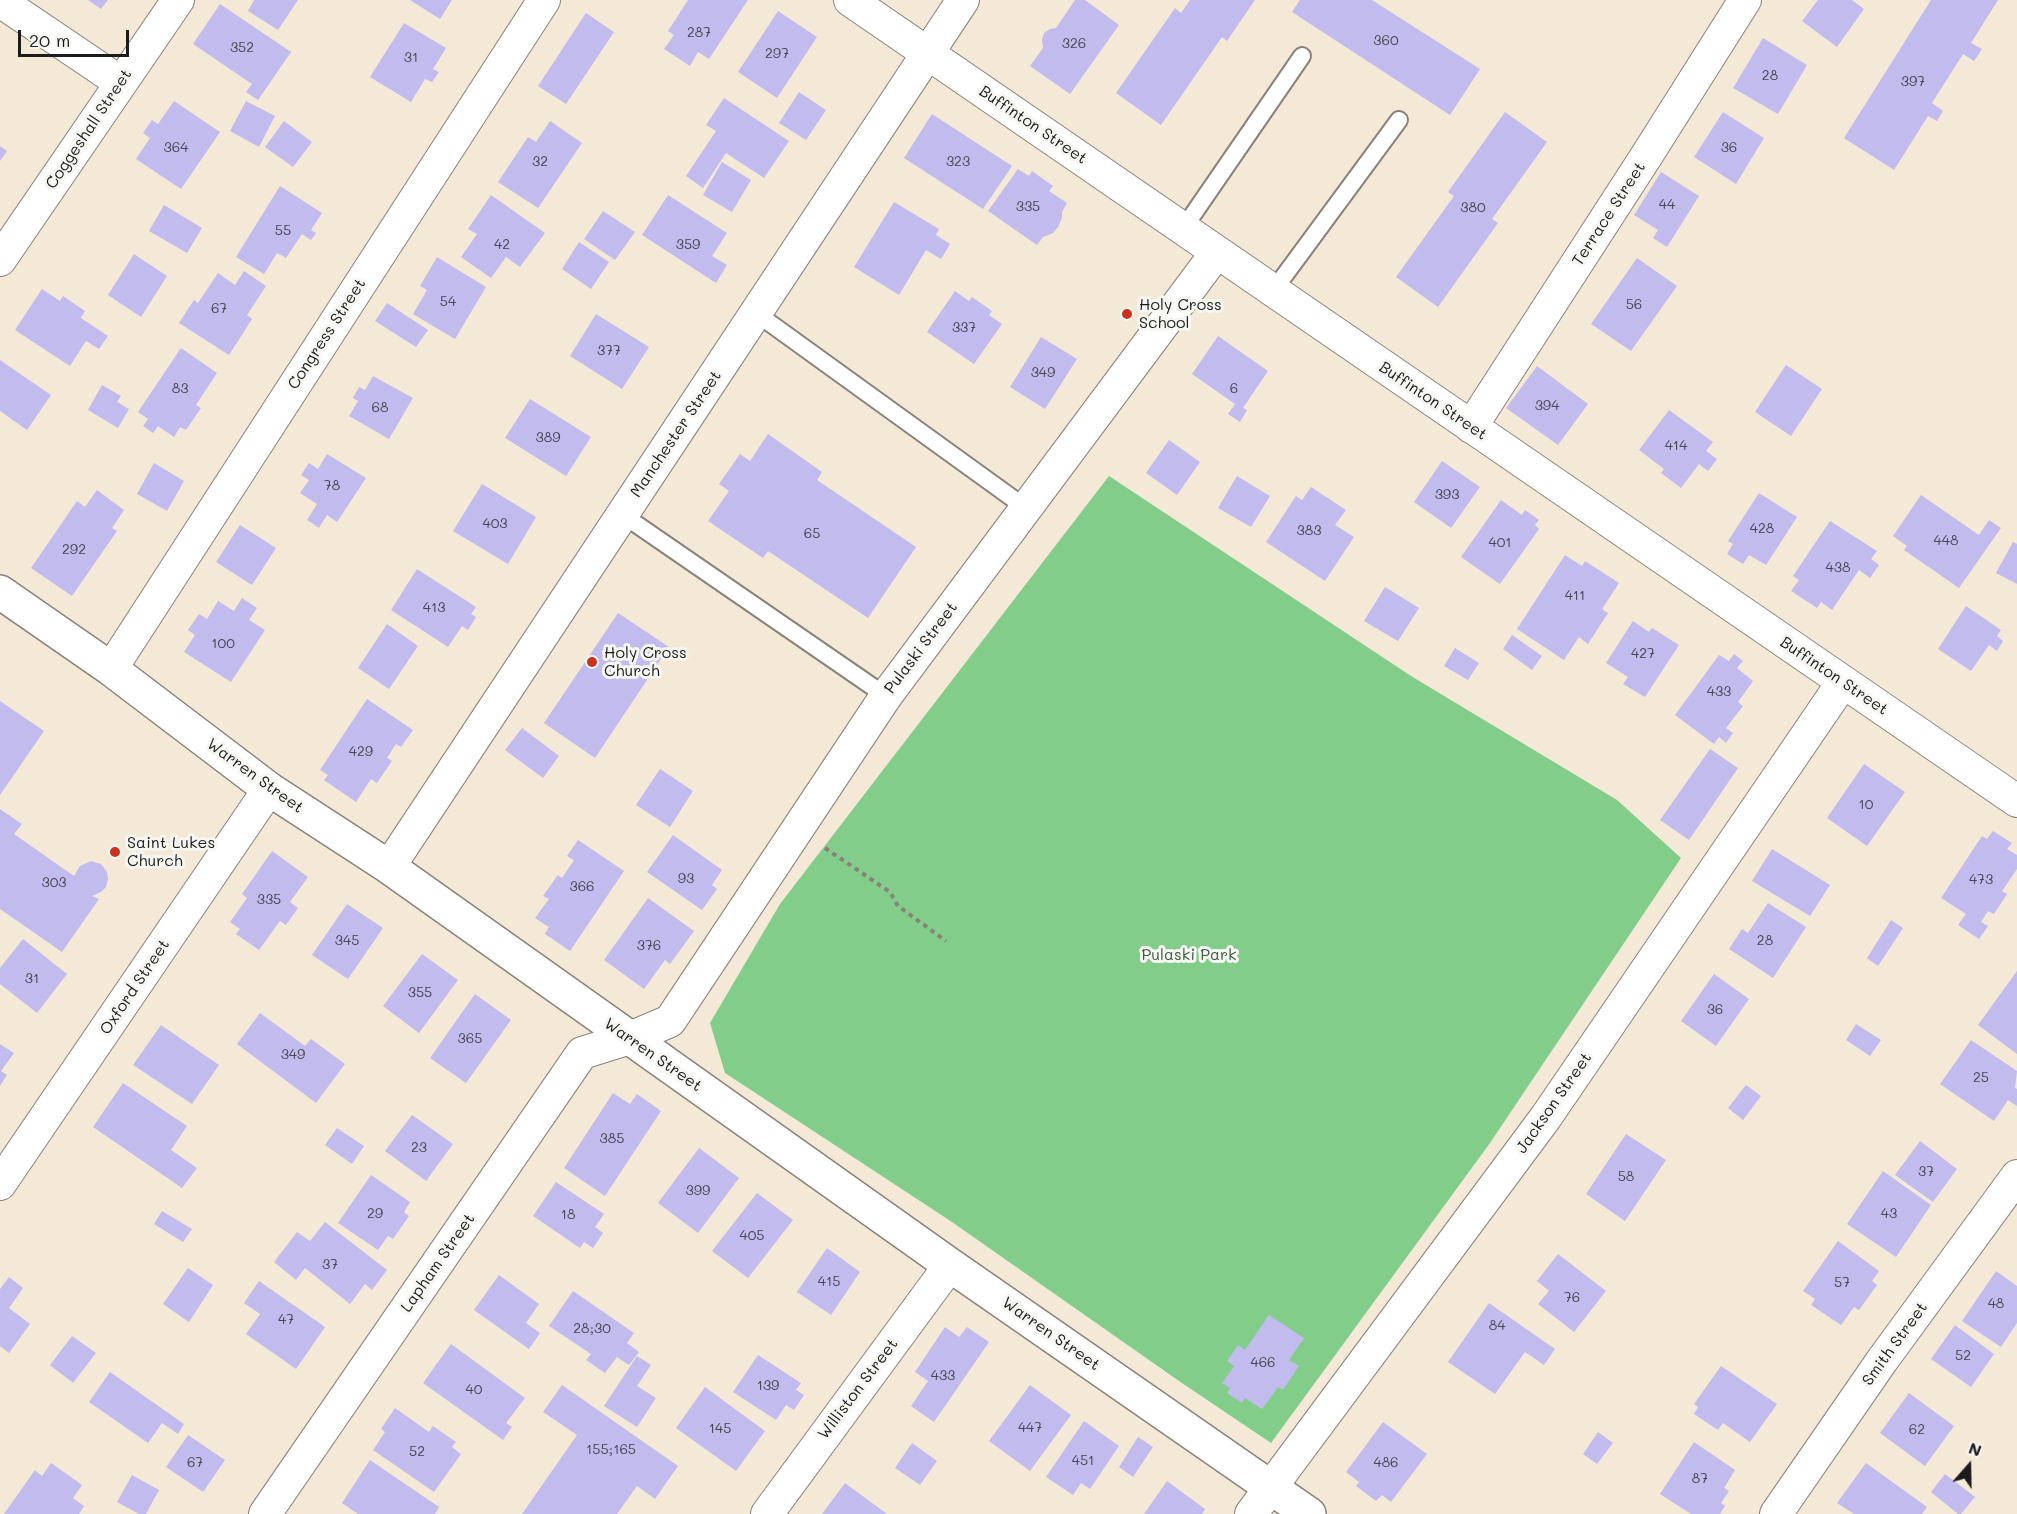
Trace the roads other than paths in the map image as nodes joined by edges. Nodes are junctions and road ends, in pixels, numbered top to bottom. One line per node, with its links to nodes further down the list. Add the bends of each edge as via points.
1 (178, 0): 9 (street, Coggeshall Street)
2 (544, 0): 20 (street, Congress Street)
3 (850, 0): 7 (street, Buffinton Street)
4 (963, 0): 7 (street, Manchester Street)
5 (1745, 0): 16 (street, Terrace Street)
6 (0, 1): 9 (street)
7 (929, 54): 11 (street, Buffinton Street); 15 (street, Manchester Street)
8 (1302, 56): 11 (lane)
9 (120, 82): 13 (street, Coggeshall Street)
10 (1399, 120): 14 (lane)
11 (1183, 229): 12 (street, Buffinton Street)
12 (1217, 252): 14 (street, Buffinton Street); 17 (street, Pulaski Street)
13 (0, 260)
14 (1273, 291): 16 (street, Buffinton Street)
15 (756, 313): 17 (lane); 18 (street, Manchester Street)
16 (1471, 427): 21 (street, Buffinton Street)
17 (1026, 508): 22 (street, Pulaski Street)
18 (623, 515): 22 (lane); 25 (street, Manchester Street)
19 (0, 592): 20 (street, Warren Street)
20 (111, 669): 23 (street, Warren Street)
21 (1843, 682): 24 (street, Buffinton Street); 30 (street, Jackson Street, via 1546,1117)
22 (886, 696): 26 (street, Pulaski Street, via 670,1021)
23 (269, 789): 25 (street, Warren Street); 28 (street, Oxford Street)
24 (2017, 801)
25 (389, 867): 26 (street, Warren Street)
26 (630, 1038): 29 (street, Warren Street); 31 (street, Lapham Street, via 582,1053)
27 (2017, 1176): 35 (street, Smith Street)
28 (0, 1184)
29 (950, 1264): 30 (street, Warren Street); 32 (street, Williston Street)
30 (1270, 1486): 33 (street, Jackson Street); 34 (street, Warren Street)
31 (265, 1514)
32 (766, 1514)
33 (1251, 1514)
34 (1309, 1514)
35 (1776, 1514)

